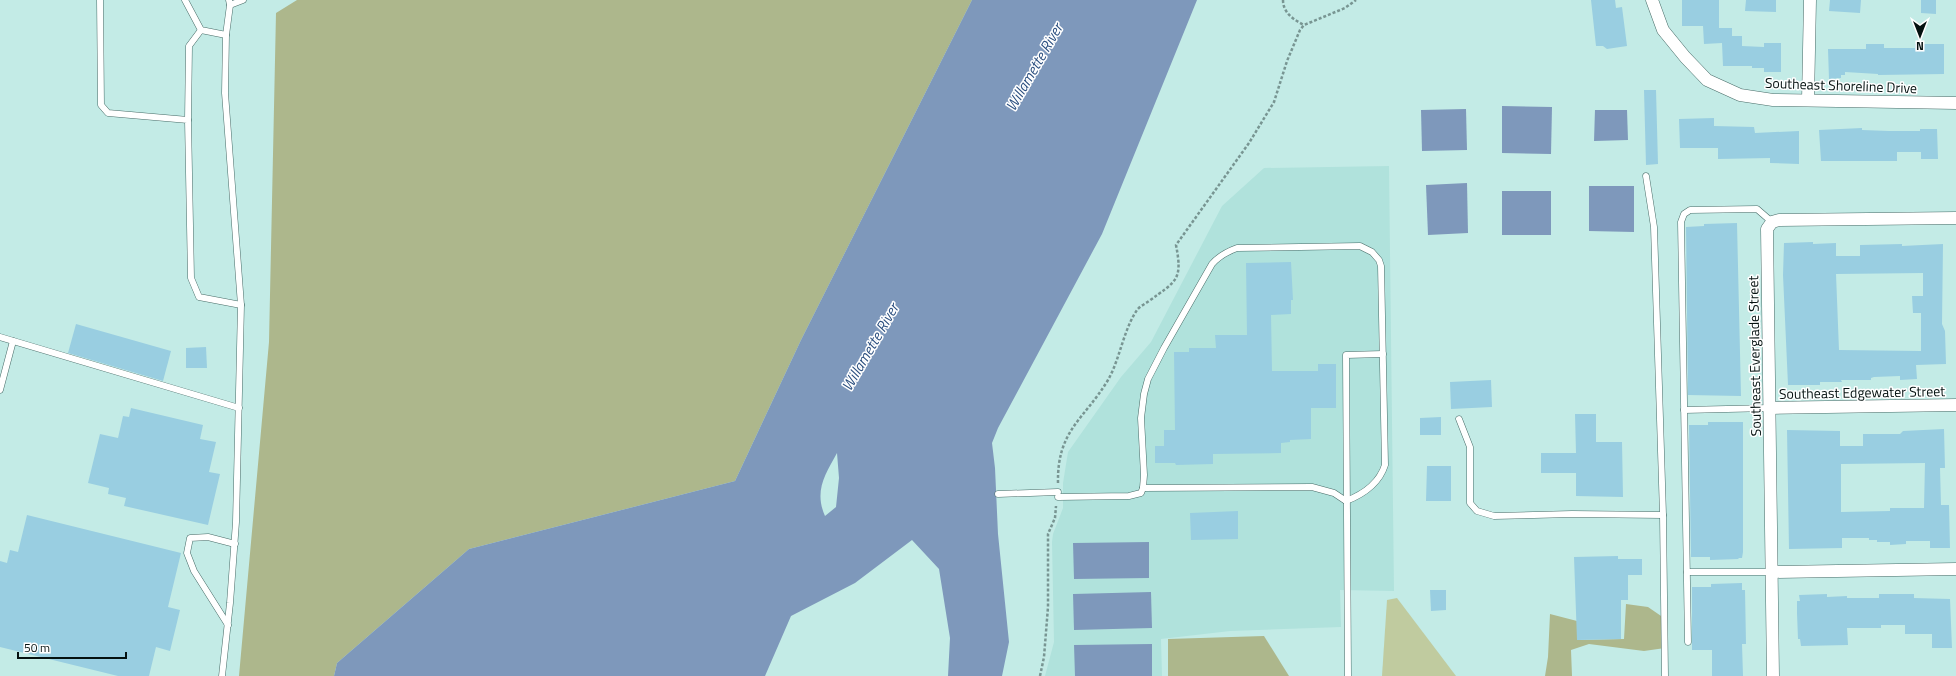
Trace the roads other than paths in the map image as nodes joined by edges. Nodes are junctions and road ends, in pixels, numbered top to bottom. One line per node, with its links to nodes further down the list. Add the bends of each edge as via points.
1 (100, 0): 11 (lane, via 100,106 108,113)
2 (185, 0): 7 (lane)
3 (243, 0): 6 (lane)
4 (1652, 0): 9 (street, Southeast Shoreline Drive, via 1664,30 1707,80 1740,95 1773,100)
5 (1810, 0): 9 (street)
6 (229, 2): 8 (lane)
7 (201, 30): 8 (lane); 11 (lane, via 189,46)
8 (226, 35): 15 (lane, via 225,93)
9 (1808, 100): 10 (street, Southeast Shoreline Drive)
10 (1956, 103)
11 (188, 120): 15 (lane, via 191,278 199,296)
12 (1646, 176): 28 (lane, via 1654,227)
13 (1956, 218): 14 (street)
14 (1772, 222): 22 (street, Southeast Everglade Street, via 1767,229); 23 (lane, via 1757,210 1690,210 1684,214 1681,222)
15 (242, 305): 21 (lane)
16 (0, 338): 17 (lane)
17 (13, 341): 19 (lane); 21 (lane)
18 (1383, 354): 25 (lane, via 1381,266 1372,252 1360,246 1237,248 1225,252 1212,264 1148,379 1141,418); 27 (lane, via 1385,465 1382,475 1361,496); 27 (lane, via 1346,355)
19 (0, 390)
20 (1956, 405): 22 (street, Southeast Edgewater Street)
21 (239, 408): 29 (lane)
22 (1770, 408): 23 (lane); 32 (street, Southeast Everglade Street)
23 (1684, 410): 31 (lane)
24 (1459, 419): 28 (lane, via 1470,447 1470,503 1477,512 1494,516)
25 (1143, 488): 26 (lane, via 1141,493 1129,496); 27 (lane, via 1312,487 1334,493)
26 (998, 494)
27 (1346, 501): 36 (lane)
28 (1664, 515): 37 (lane)
29 (235, 544): 33 (lane); 33 (lane, via 208,537 190,538 187,553 194,571)
30 (1956, 569): 32 (street)
31 (1687, 572): 32 (lane); 34 (lane)
32 (1772, 572): 38 (street, Southeast Everglade Street)
33 (228, 625): 35 (lane)
34 (1688, 642)
35 (222, 676)
36 (1348, 676)
37 (1665, 676)
38 (1773, 676)

